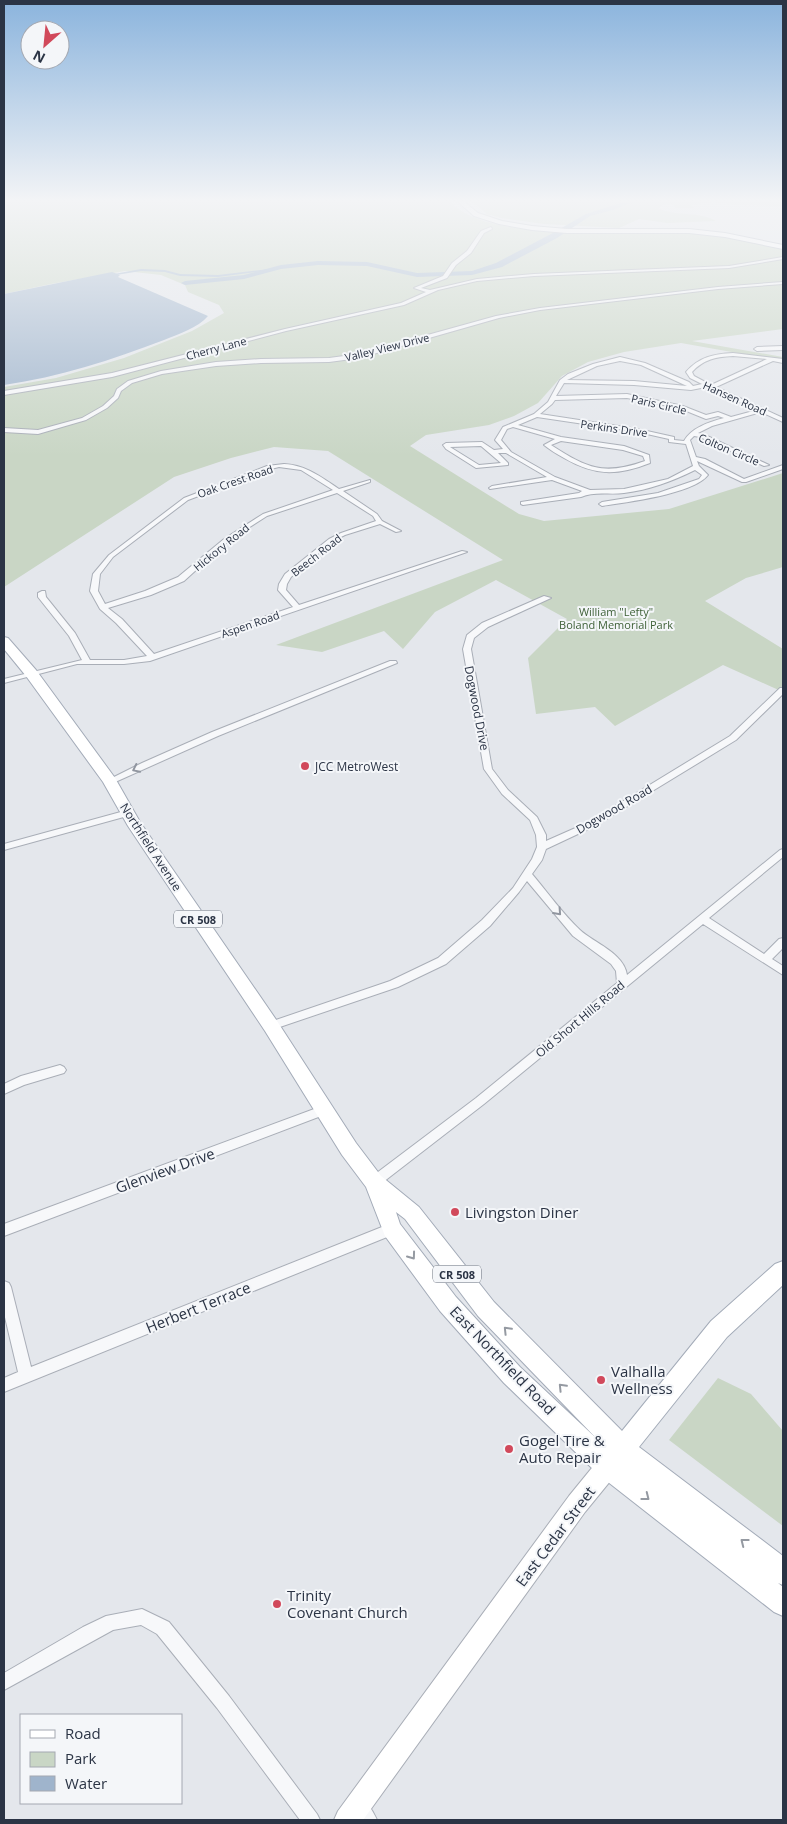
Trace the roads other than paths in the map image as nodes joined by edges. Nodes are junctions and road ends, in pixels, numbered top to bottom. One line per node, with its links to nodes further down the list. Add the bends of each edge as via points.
1 (420, 286): 4 (street, via 416,288)
2 (448, 286): 4 (street, Cherry Lane)
3 (742, 286): 19 (street, Valley View Drive, via 498,317 360,356 216,364 161,373 130,382 105,407 84,418 38,432)
4 (431, 292): 12 (street, Cherry Lane, via 402,304 285,330 112,375)
5 (783, 348): 6 (street)
6 (756, 349)
7 (772, 359): 8 (street); 10 (street); 10 (street, Hansen Road, via 733,354 704,359 689,372 694,379)
8 (783, 360)
9 (562, 381): 11 (street); 11 (street, via 595,365 620,359 643,364); 13 (street)
10 (709, 386): 11 (street); 14 (street, Hansen Road)
11 (692, 388)
12 (4, 392)
13 (554, 398): 15 (street); 16 (street, Paris Circle, via 627,396 681,407 706,417 718,414)
14 (762, 410): 16 (street); 17 (street, Hansen Road)
15 (536, 415): 18 (street); 22 (street, Perkins Drive, via 626,428)
16 (732, 419): 20 (street, via 702,427)
17 (783, 420)
18 (513, 425): 21 (street); 23 (street, via 505,428 498,440)
19 (4, 430)
20 (691, 434): 22 (street); 26 (street, Colton Circle, via 701,435)
21 (560, 439): 21 (street, via 624,448 646,455 648,462 612,472 582,467 547,445)
22 (688, 444): 25 (street)
23 (507, 451): 24 (street); 29 (street)
24 (493, 452): 24 (street, via 482,444 446,444 478,467 506,464)
25 (693, 458): 27 (street); 28 (street, Colton Circle, via 744,481)
26 (766, 465)
27 (696, 467): 33 (street, via 670,480 624,491); 35 (street, via 706,475 701,480 659,495)
28 (783, 467)
29 (553, 478): 31 (street); 33 (street)
30 (368, 481): 32 (street, Hickory Road)
31 (492, 488)
32 (337, 490): 36 (street, Oak Crest Road); 41 (street, Hickory Road, via 255,520 226,540 194,570 168,586); 41 (street, Oak Crest Road, via 304,469 280,466 195,494 103,564 97,574 94,591)
33 (586, 491): 34 (street, via 581,495)
34 (523, 503)
35 (602, 504)
36 (380, 522): 37 (street, Oak Crest Road); 42 (street, Beech Road, via 331,540 288,576 282,590)
37 (398, 531)
38 (464, 552): 42 (street, Aspen Road)
39 (42, 593): 46 (street)
40 (547, 598): 54 (street, Dogwood Drive, via 485,625 470,637 467,649 488,769 505,792 534,820)
41 (103, 607): 45 (street, Oak Crest Road)
42 (297, 608): 45 (street, Aspen Road)
43 (4, 628): 48 (main road, Northfield Avenue / CR 508)
44 (4, 641): 48 (main road, Northfield Avenue / CR 508)
45 (152, 657): 46 (street, Aspen Road, via 124,662)
46 (88, 662): 48 (street, Aspen Road)
47 (393, 663): 51 (street, one-way to 51, via 161,756)
48 (31, 673): 49 (street, Aspen Road); 51 (main road, Northfield Avenue / CR 508)
49 (4, 681)
50 (783, 690): 54 (street, Dogwood Road, via 733,738 592,824)
51 (110, 781): 52 (main road, Northfield Avenue / CR 508)
52 (128, 813): 53 (street); 62 (main road, Northfield Avenue / CR 508)
53 (4, 847)
54 (542, 847): 56 (street)
55 (783, 852): 57 (street, Old Short Hills Road)
56 (527, 875): 61 (street, one-way to 61, via 577,933 615,961 621,971); 62 (street, via 486,924 442,961 394,984)
57 (703, 919): 59 (street); 61 (street, Old Short Hills Road)
58 (783, 942): 59 (street)
59 (765, 959): 60 (street)
60 (783, 971)
61 (622, 984): 67 (street, Old Short Hills Road, via 480,1101)
62 (271, 1026): 65 (main road, Northfield Avenue / CR 508)
63 (60, 1070): 64 (street)
64 (4, 1088)
65 (325, 1110): 66 (main road, Northfield Avenue / CR 508); 69 (street, Glenview Drive)
66 (349, 1149): 67 (main road, East Northfield Road / CR 508)
67 (374, 1182): 68 (main road, East Northfield Road / CR 508); 71 (main road, East Northfield Road / CR 508, via 412,1213)
68 (392, 1229): 71 (main road, via 410,1227 449,1278); 73 (street, Herbert Terrace); 75 (main road, East Northfield Road / CR 508, one-way to 75, via 444,1299 512,1375)
69 (4, 1230)
70 (783, 1271): 75 (main road, East Cedar Street, via 719,1329)
71 (463, 1281): 75 (main road, East Northfield Road / CR 508, one-way to 71)
72 (4, 1287): 73 (street)
73 (26, 1376): 74 (street, Herbert Terrace)
74 (4, 1385)
75 (616, 1457): 76 (main road, East Northfield Road / CR 508, one-way to 75); 77 (main road, East Northfield Road / CR 508, one-way to 77); 79 (main road, East Cedar Street, via 572,1511)
76 (783, 1572)
77 (783, 1604)
78 (4, 1682): 80 (street, via 88,1633 112,1622 142,1617 163,1628)
79 (358, 1815)
80 (312, 1820)

